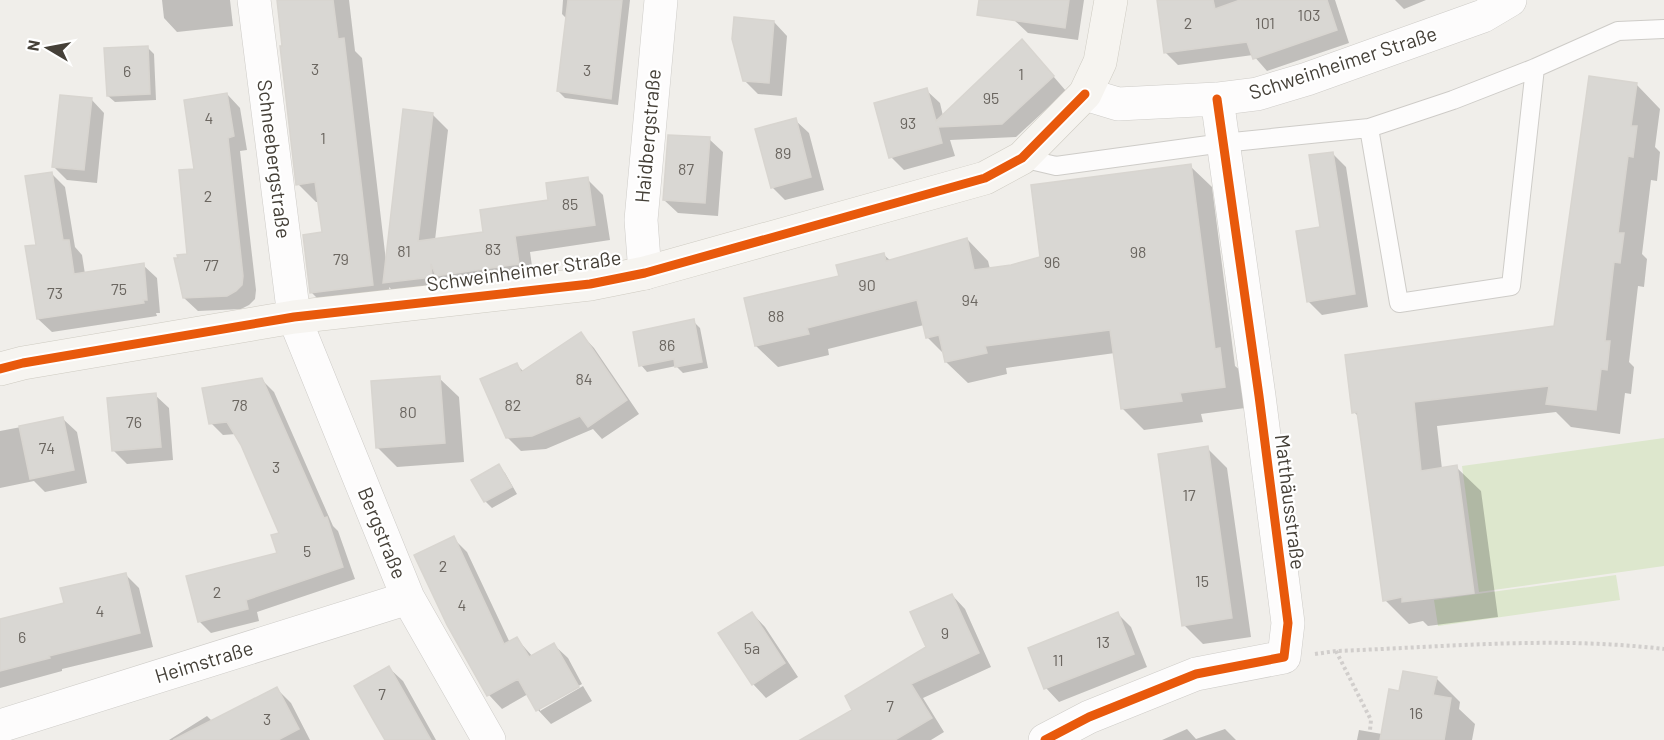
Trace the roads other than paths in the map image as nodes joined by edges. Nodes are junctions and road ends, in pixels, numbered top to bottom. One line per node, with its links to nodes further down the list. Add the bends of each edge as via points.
1 (254, 0): 13 (street, Schneebergstraße)
2 (661, 0): 12 (street, Haidbergstraße, via 641,220)
3 (1111, 0): 7 (street, via 1100,62)
4 (1510, 0): 8 (street, Schweinheimer Straße, via 1483,16 1307,79 1257,94)
5 (1664, 29): 6 (lane, via 1618,31)
6 (1535, 68): 9 (lane); 9 (lane, via 1511,286 1399,303)
7 (1085, 94): 8 (street, Schweinheimer Straße, via 1118,104); 11 (street, Schweinheimer Straße)
8 (1217, 99): 10 (street, Matthäusstraße)
9 (1369, 128): 10 (lane)
10 (1223, 143): 11 (lane, via 1056,166); 18 (street, Matthäusstraße, via 1288,622 1284,657 1196,674 1089,717)
11 (1022, 158): 12 (street, Schweinheimer Straße, via 985,178)
12 (645, 273): 13 (street, Schweinheimer Straße, via 590,284)
13 (294, 317): 14 (street, Schweinheimer Straße); 15 (street, Bergstraße)
14 (0, 369)
15 (408, 598): 16 (street, Heimstraße); 17 (street, Bergstraße)
16 (19, 728)
17 (489, 740)
18 (1045, 740)

